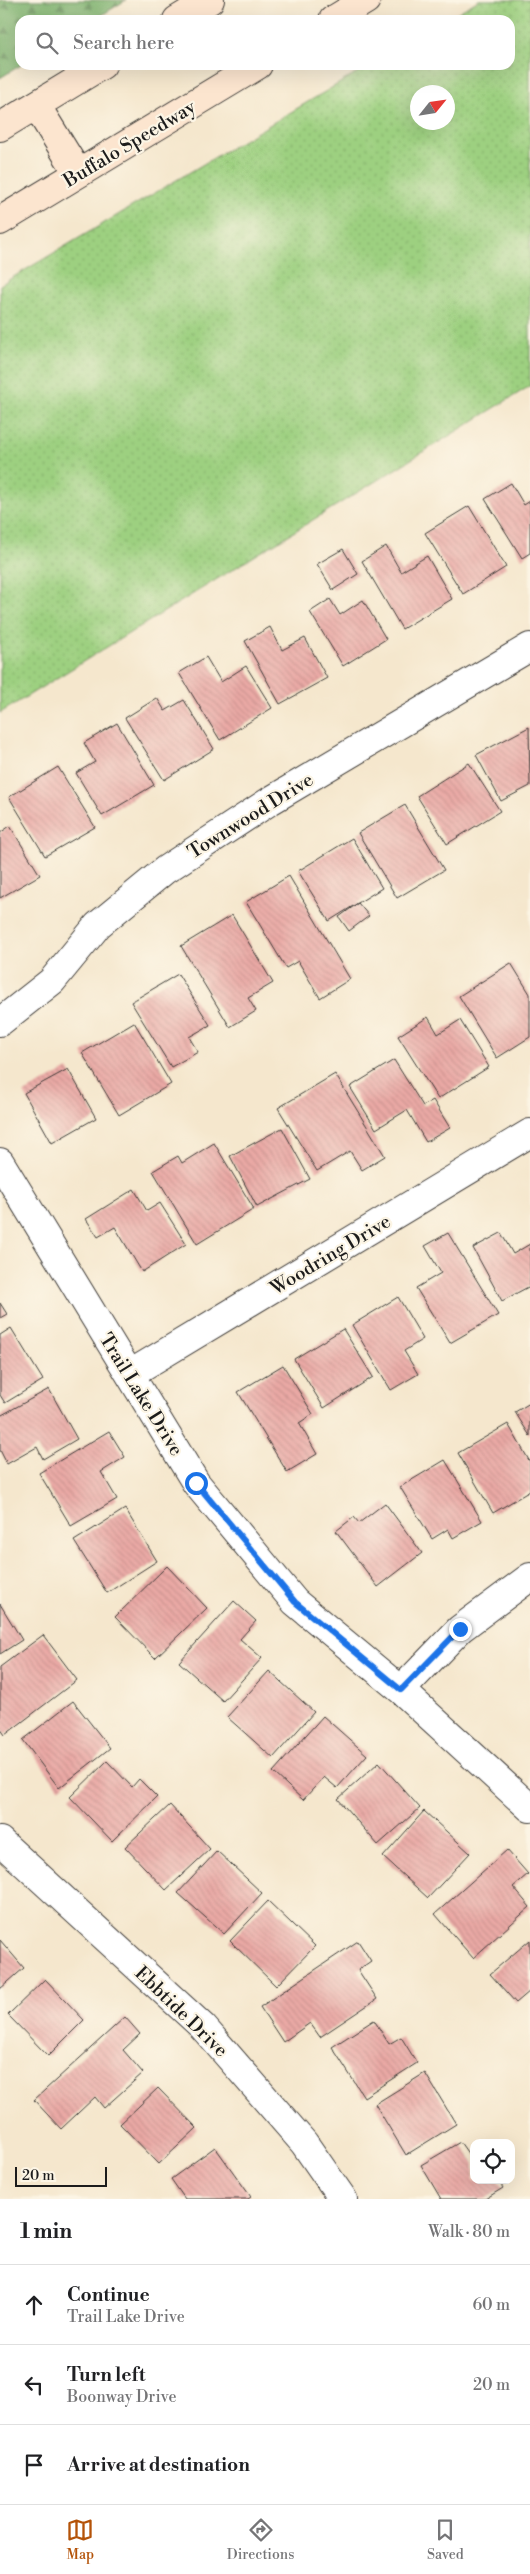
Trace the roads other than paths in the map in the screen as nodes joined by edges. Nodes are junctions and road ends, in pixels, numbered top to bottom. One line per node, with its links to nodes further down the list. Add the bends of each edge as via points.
1 (210, 0): 3 (main road)
2 (366, 0): 4 (main road)
3 (185, 15)
4 (341, 15)
5 (94, 70): 7 (main road)
6 (250, 70): 9 (main road, Buffalo Speedway)
7 (36, 105): 8 (main road); 9 (main road)
8 (0, 126)
9 (78, 173): 10 (main road, Buffalo Speedway)
10 (0, 221)
11 (530, 647): 12 (street, Townwood Drive, via 270,801 164,870 98,925 52,981)
12 (0, 1022)
13 (530, 1133): 15 (street, Woodring Drive)
14 (0, 1162): 15 (street, Trail Lake Drive)
15 (130, 1374): 17 (street, Trail Lake Drive, via 196,1483 295,1602)
16 (530, 1577): 17 (street, via 460,1629)
17 (401, 1690): 18 (street, Trail Lake Drive)
18 (530, 1808)
19 (0, 1841): 20 (street, Ebbtide Drive, via 203,2027 304,2143)
20 (342, 2199)

